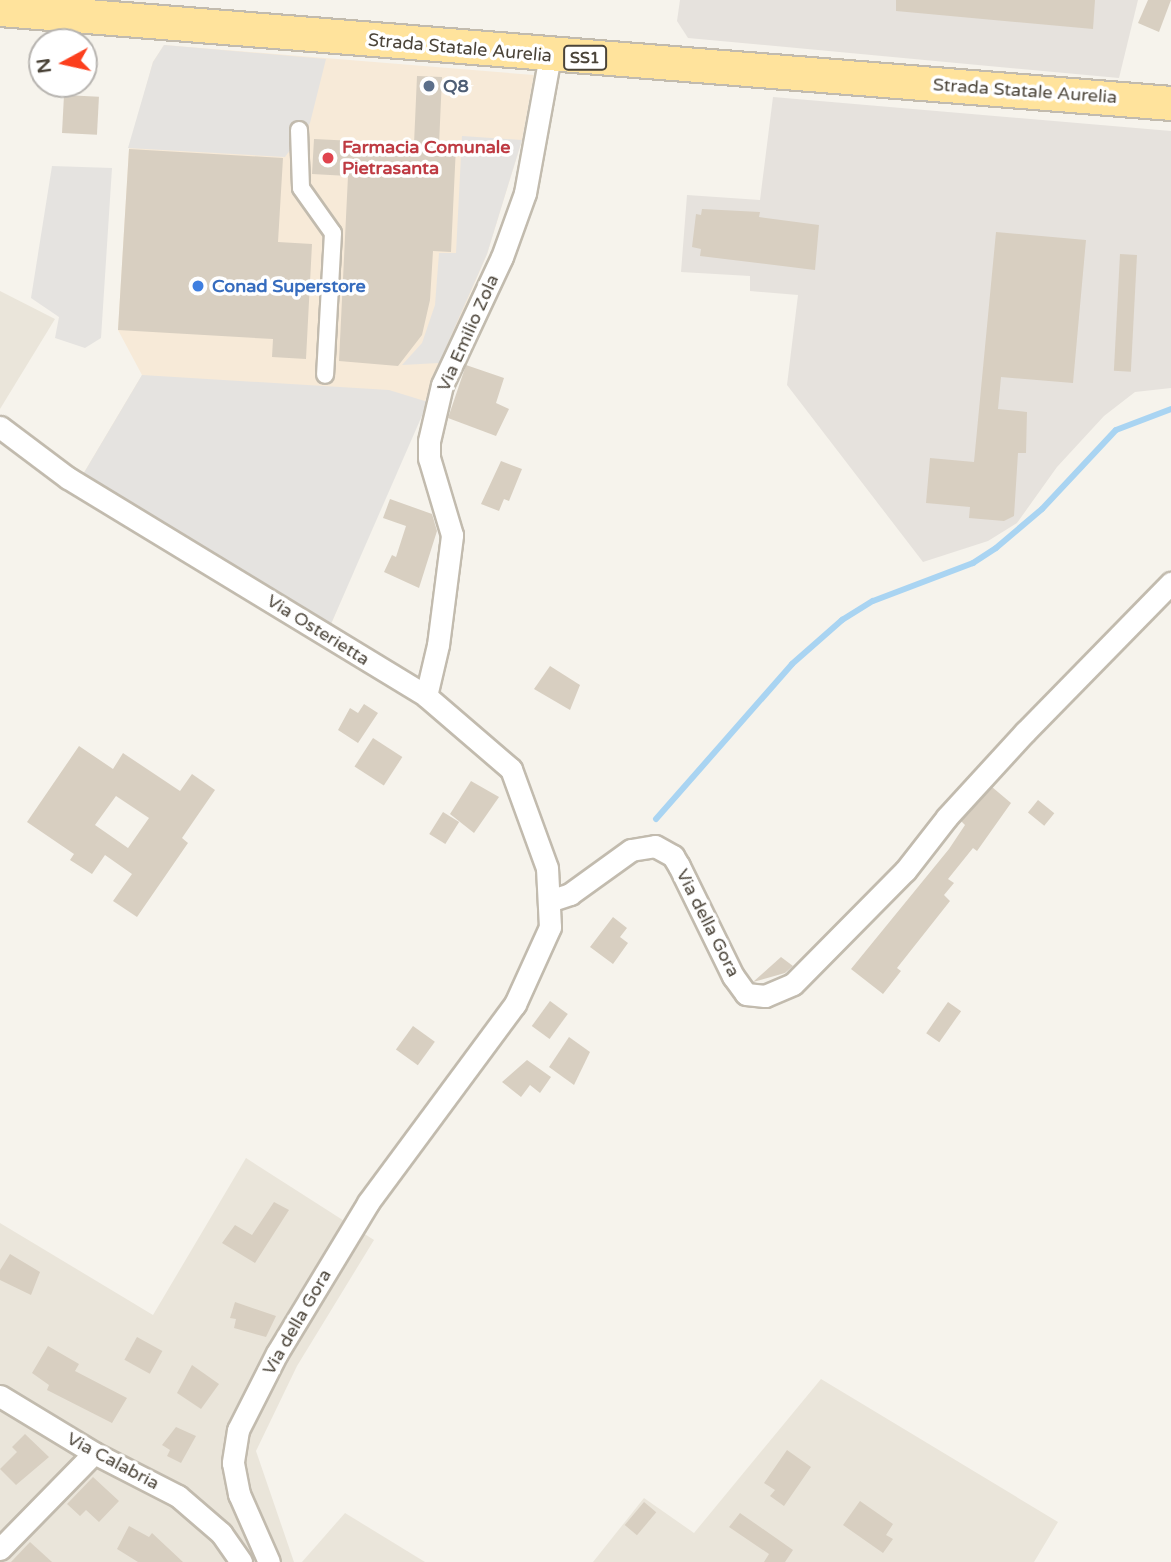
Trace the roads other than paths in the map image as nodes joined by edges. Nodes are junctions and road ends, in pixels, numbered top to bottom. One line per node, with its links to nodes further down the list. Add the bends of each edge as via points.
1 (0, 9): 2 (main road, Strada Statale Aurelia / SS1)
2 (167, 13): 3 (main road, Strada Statale Aurelia / SS1)
3 (550, 55): 4 (main road, Strada Statale Aurelia / SS1); 9 (street, Via Emilio Zola, via 525,193 502,257 442,385 429,441 429,458 452,535 438,645)
4 (1171, 103)
5 (299, 130): 6 (street, via 301,188 333,233)
6 (325, 375)
7 (0, 427): 9 (street, Via Osterietta, via 68,478)
8 (1171, 583): 10 (street, Via della Gora, via 947,817 896,880 793,984 765,996 746,994 673,856 655,846 631,850 570,894)
9 (426, 696): 10 (street, Via Osterietta, via 511,769 547,867)
10 (552, 900): 13 (street, Via della Gora, via 550,927 515,1004 368,1203 238,1430 233,1463)
11 (0, 1396): 12 (street, Via Calabria)
12 (94, 1453): 14 (street, Via Calabria, via 178,1496); 15 (street)
13 (248, 1516): 14 (street); 17 (street, Via della Gora)
14 (221, 1533): 16 (street, Via Calabria)
15 (0, 1549)
16 (241, 1562)
17 (269, 1562)

